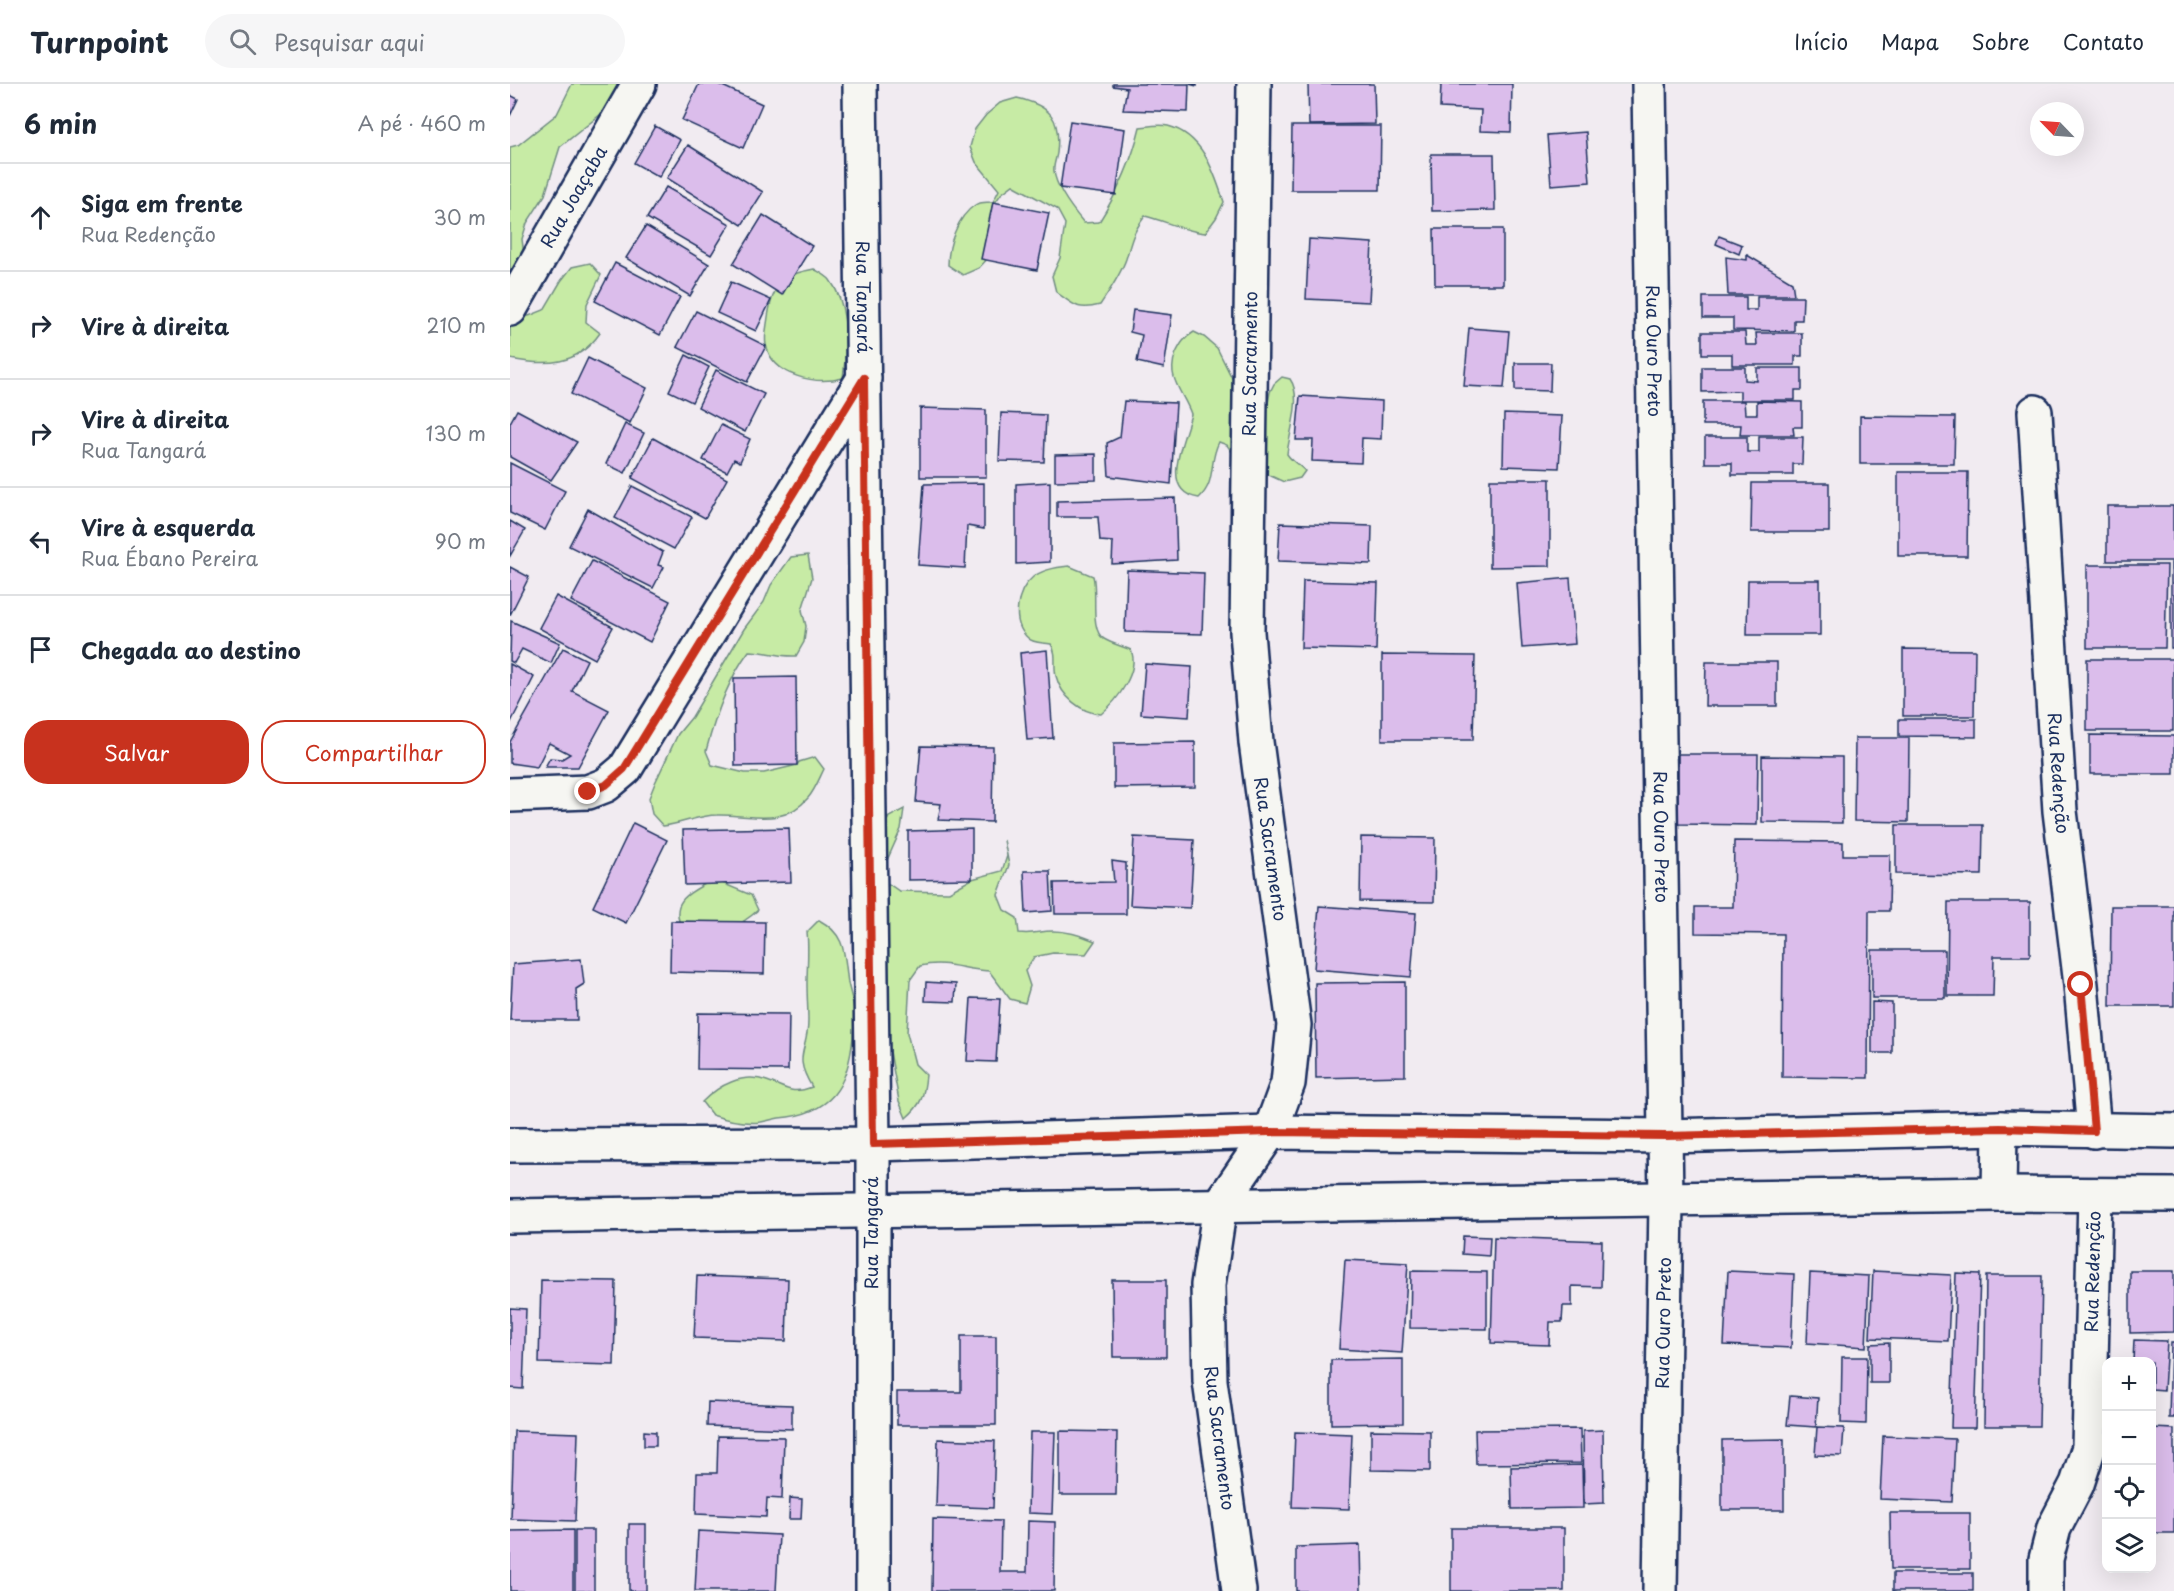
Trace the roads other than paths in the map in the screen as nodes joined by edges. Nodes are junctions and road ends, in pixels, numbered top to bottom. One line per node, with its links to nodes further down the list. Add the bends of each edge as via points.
1 (639, 84): 5 (street, Rua Joaçaba)
2 (1254, 84): 12 (street, Rua Sacramento, via 1247,632 1256,742 1294,1025 1288,1083)
3 (1649, 84): 13 (street, Rua Ouro Preto)
4 (855, 86): 6 (street, Rua Tangará)
5 (510, 309)
6 (864, 378): 8 (street, via 624,769 606,785 588,792); 14 (street, Rua Tangará)
7 (2035, 412): 10 (street, Rua Redenção, via 2060,811)
8 (510, 795)
9 (2000, 1128): 10 (street); 13 (street); 16 (street)
10 (2094, 1131): 11 (street)
11 (2174, 1131)
12 (1270, 1132): 13 (street); 14 (street); 20 (street, Rua Sacramento)
13 (1665, 1136): 19 (street, Rua Ouro Preto)
14 (873, 1144): 15 (street); 21 (street, Rua Tangará)
15 (510, 1145)
16 (2000, 1194): 17 (street); 19 (street)
17 (2095, 1195): 18 (street); 26 (street, Rua Redenção, via 2089,1447 2077,1484 2054,1528 2046,1559)
18 (2174, 1195)
19 (1666, 1200): 20 (street); 25 (street, Rua Ouro Preto)
20 (1220, 1205): 21 (street); 24 (street, Rua Sacramento, via 1208,1285 1210,1381)
21 (872, 1210): 22 (street); 23 (street, Rua Tangará)
22 (510, 1216)
23 (873, 1591)
24 (1239, 1591)
25 (1660, 1591)
26 (2046, 1591)

